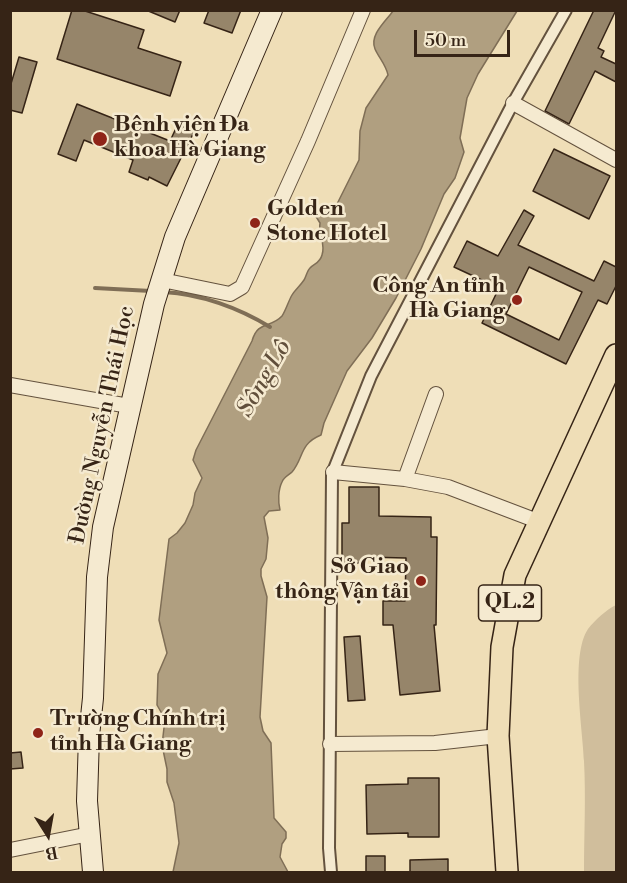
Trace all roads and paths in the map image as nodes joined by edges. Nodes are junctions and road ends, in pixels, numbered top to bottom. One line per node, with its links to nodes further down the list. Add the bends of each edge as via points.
1 (272, 10): 6 (main road, Đường Nguyễn Thái Học, via 175,237)
2 (363, 10): 6 (street, via 243,287 230,294)
3 (566, 10): 4 (street)
4 (513, 103): 5 (street); 11 (street, via 371,376)
5 (616, 160)
6 (161, 282): 10 (main road, Đường Nguyễn Thái Học)
7 (616, 356): 13 (main road, QL.2)
8 (10, 385): 10 (street)
9 (436, 394): 12 (street)
10 (129, 406): 16 (main road, Đường Nguyễn Thái Học, via 99,548 89,736)
11 (333, 472): 12 (street); 15 (street)
12 (405, 478): 13 (street, via 448,487)
13 (540, 522): 14 (main road, QL.2, via 515,575 502,647)
14 (498, 736): 15 (street); 20 (main road, QL.2)
15 (330, 744): 19 (street)
16 (90, 834): 17 (street); 18 (main road, Đường Nguyễn Thái Học)
17 (10, 850)
18 (93, 873)
19 (331, 873)
20 (507, 873)

